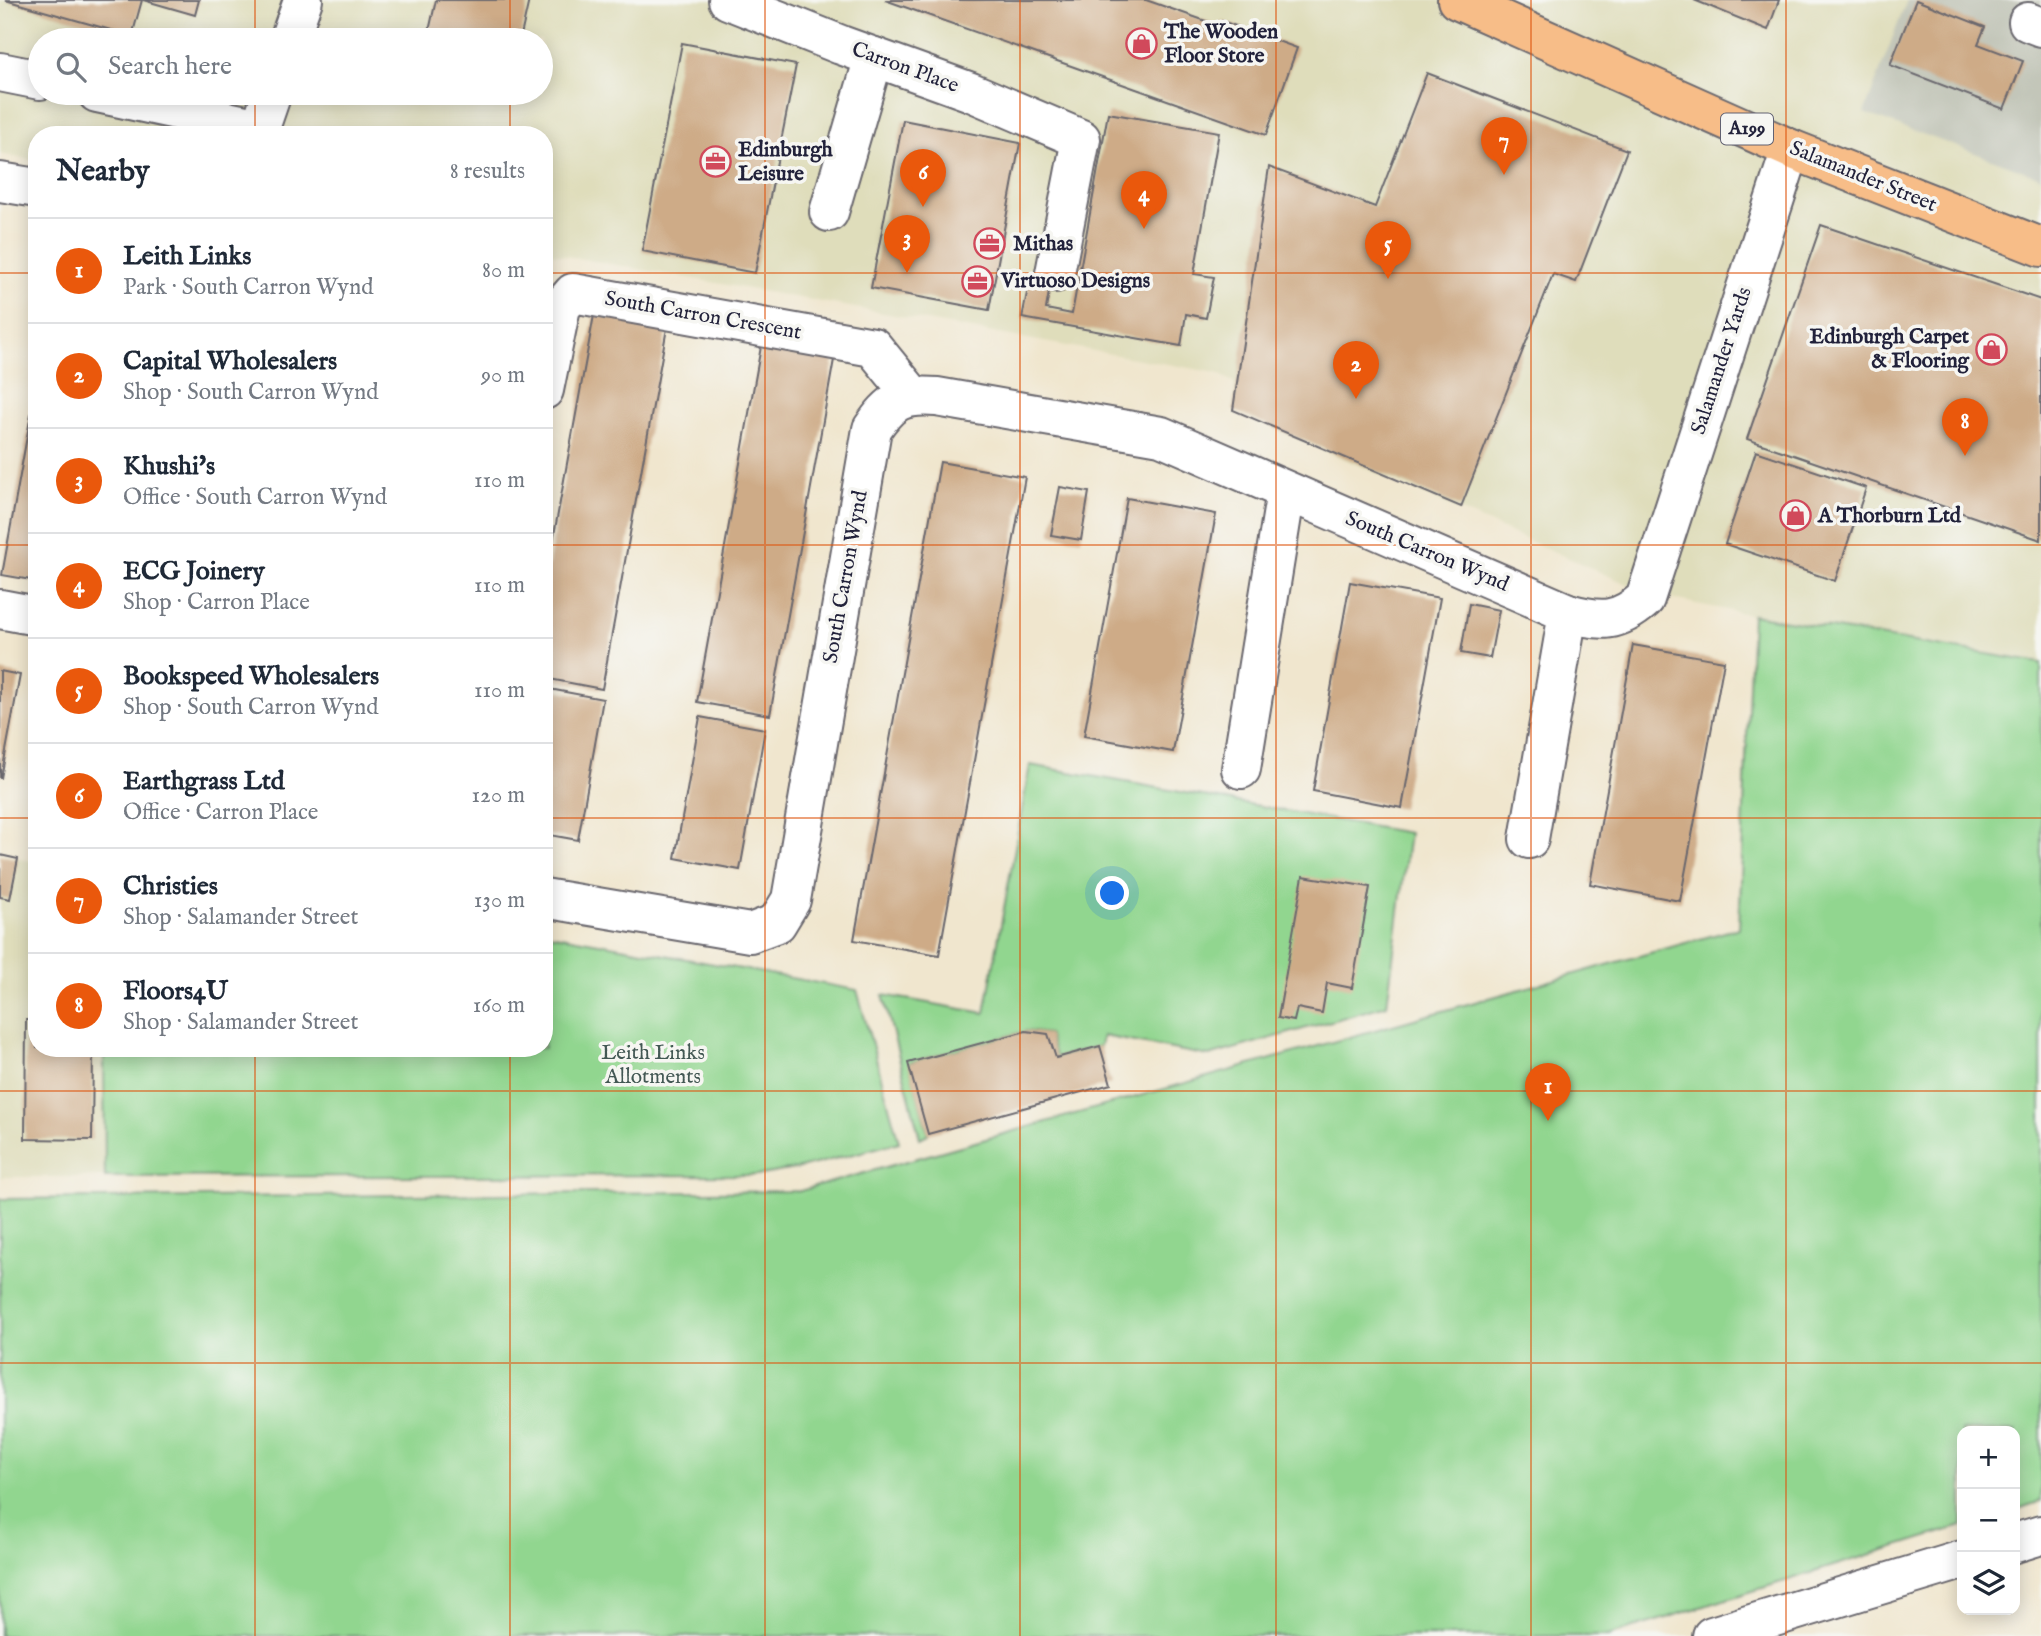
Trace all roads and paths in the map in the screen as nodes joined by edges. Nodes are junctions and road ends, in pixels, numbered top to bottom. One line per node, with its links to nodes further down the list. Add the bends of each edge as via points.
1 (303, 0): 4 (street)
2 (728, 0): 5 (street, Carron Place)
3 (1457, 0): 12 (main road, Salamander Street / A199)
4 (293, 28)
5 (874, 57): 15 (street); 17 (street, Carron Place, via 1082,139)
6 (0, 72): 7 (street)
7 (28, 78)
8 (153, 105): 10 (street)
9 (267, 105): 11 (street)
10 (251, 126)
11 (261, 126)
12 (1791, 149): 16 (main road, Salamander Street / A199); 21 (street, Salamander Yards)
13 (0, 182): 14 (street)
14 (28, 187)
15 (829, 212)
16 (2041, 247)
17 (1055, 273)
18 (553, 346): 19 (street, South Carron Crescent, via 561,307 573,293 873,347)
19 (912, 395): 20 (street, South Carron Wynd, via 1161,436); 27 (street, South Carron Wynd, via 885,410 872,429 791,900 777,923 750,933)
20 (1286, 491): 23 (street, South Carron Wynd); 25 (street)
21 (1653, 572): 23 (street, South Carron Wynd, via 1645,599 1629,613 1611,620)
22 (0, 609): 24 (street)
23 (1568, 613): 26 (street)
24 (28, 614)
25 (1241, 769)
26 (1530, 839)
27 (553, 900)
28 (2041, 1535): 29 (street)
29 (2020, 1542)
30 (1957, 1561): 31 (street)
31 (1712, 1636)

